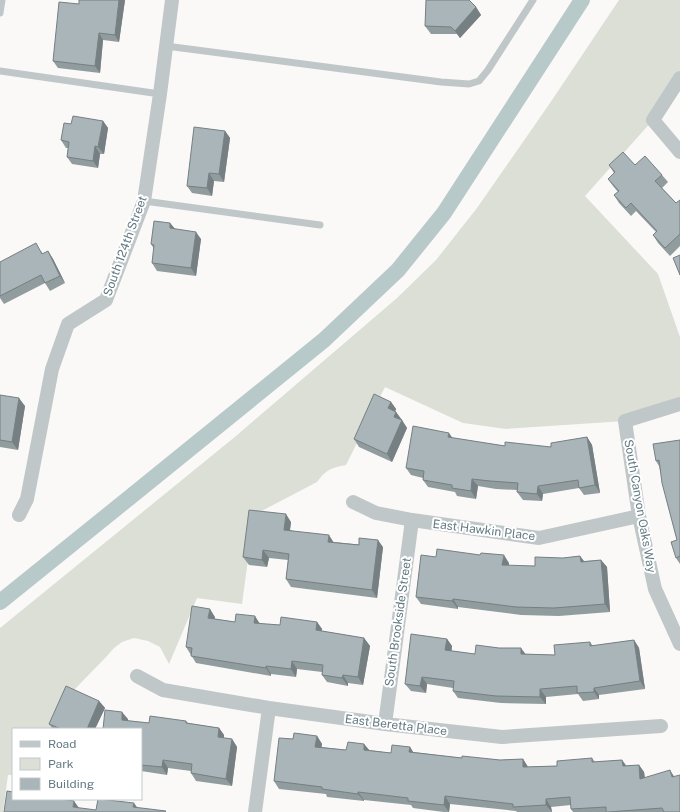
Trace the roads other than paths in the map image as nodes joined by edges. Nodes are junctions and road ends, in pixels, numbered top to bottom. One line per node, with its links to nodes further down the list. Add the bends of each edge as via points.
1 (2, 0): 4 (lane)
2 (172, 0): 5 (street, South 124th Street)
3 (532, 0): 5 (lane, via 488,70 479,80 469,84)
4 (0, 13)
5 (166, 46): 8 (street, South 124th Street)
6 (0, 71): 8 (lane)
7 (680, 78): 9 (street, via 653,120)
8 (160, 94): 10 (street, South 124th Street)
9 (680, 152)
10 (144, 201): 11 (lane); 14 (street, South 124th Street, via 106,300 68,324 52,369 27,499)
11 (320, 225)
12 (680, 404): 15 (street, South Canyon Oaks Way, via 625,420)
13 (353, 502): 16 (street, East Hawkin Place, via 376,513)
14 (19, 515)
15 (639, 516): 16 (street, East Hawkin Place, via 539,538); 17 (street, South Canyon Oaks Way, via 655,589)
16 (412, 520): 20 (street, South Brookside Street)
17 (680, 644)
18 (137, 676): 19 (street, East Beretta Place, via 163,690)
19 (269, 708): 20 (street, East Beretta Place); 22 (street)
20 (384, 724): 21 (street, East Beretta Place, via 502,737)
21 (661, 726)
22 (255, 812)

